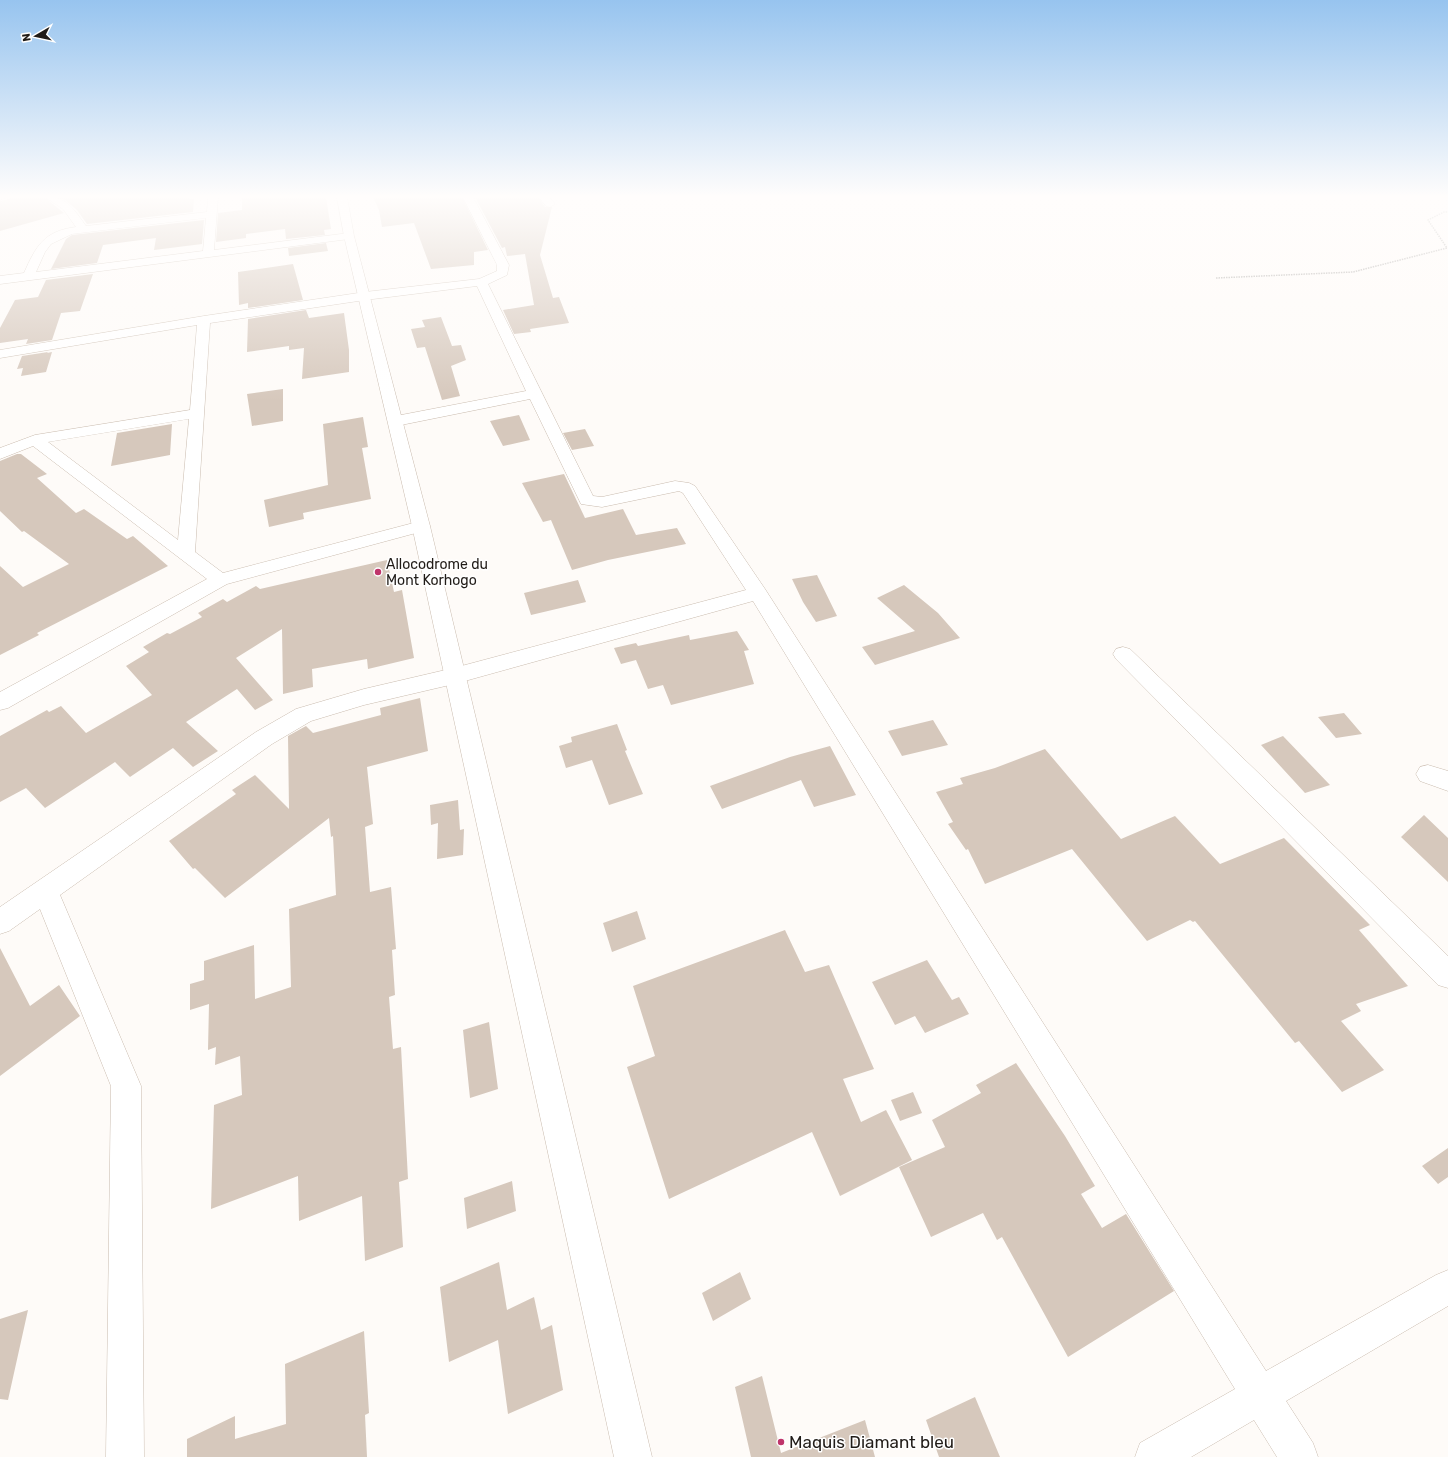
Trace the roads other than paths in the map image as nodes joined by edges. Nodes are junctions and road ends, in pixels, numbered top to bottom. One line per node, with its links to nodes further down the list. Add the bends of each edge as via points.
1 (34, 265): 5 (street)
2 (115, 265): 5 (street)
3 (357, 265): 8 (street)
4 (503, 265): 7 (street, via 503,273)
5 (29, 276): 6 (street)
6 (0, 280)
7 (481, 282): 8 (street); 11 (street)
8 (365, 296): 9 (street); 13 (street)
9 (204, 320): 10 (street); 12 (street)
10 (0, 354)
11 (535, 394): 13 (street); 19 (street, via 587,500 602,502 683,486 689,490)
12 (198, 413): 14 (street); 17 (street)
13 (396, 421): 16 (street)
14 (35, 440): 15 (street); 17 (street)
15 (0, 454)
16 (421, 526): 18 (street); 21 (street)
17 (186, 554): 18 (street)
18 (220, 580): 22 (street)
19 (758, 593): 21 (street); 27 (street)
20 (1123, 654): 25 (street)
21 (454, 676): 23 (street, via 364,697 304,715 258,743); 29 (street)
22 (0, 702)
23 (45, 890): 24 (street); 28 (street, via 126,1086)
24 (0, 922)
25 (1448, 975)
26 (1448, 1287): 27 (street)
27 (1260, 1397): 30 (street); 31 (street)
28 (125, 1457)
29 (633, 1457)
30 (1154, 1457)
31 (1299, 1457)

